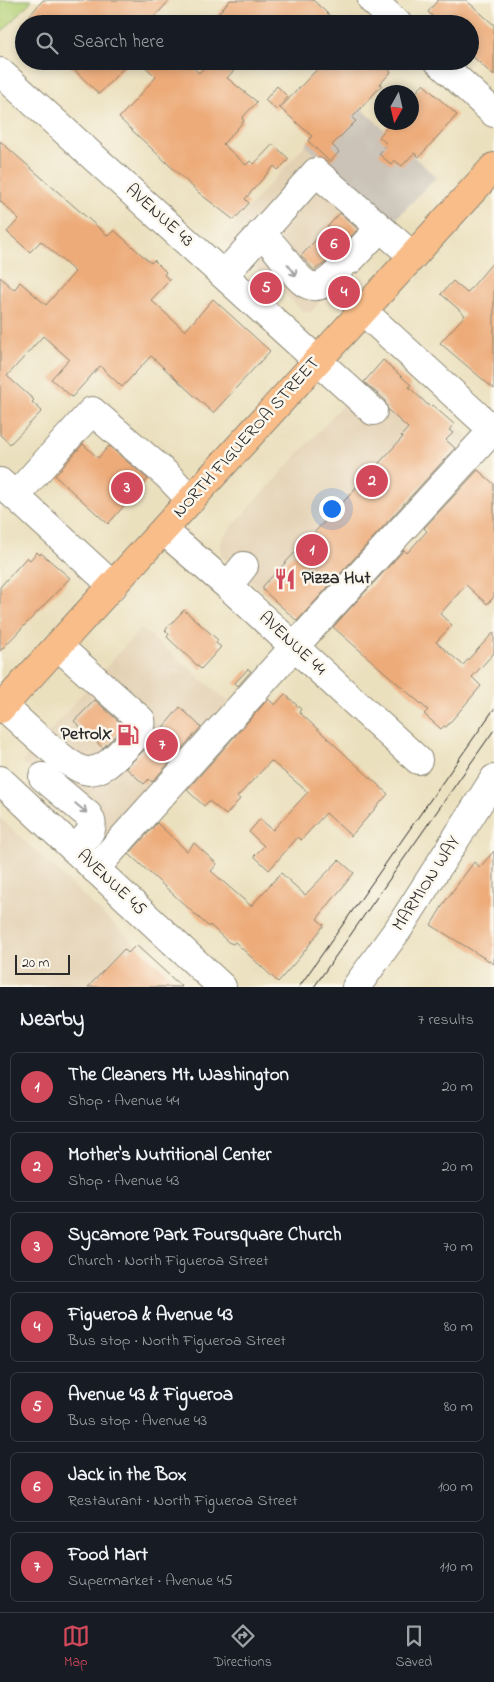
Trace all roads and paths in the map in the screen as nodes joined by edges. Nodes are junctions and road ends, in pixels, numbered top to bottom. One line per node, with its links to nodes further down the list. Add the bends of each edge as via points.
1 (372, 0): 2 (street)
2 (388, 15)
3 (448, 70): 5 (street)
4 (2, 77): 10 (street, AVENUE 43)
5 (494, 113)
6 (494, 167): 9 (main road, NORTH FIGUEROA STREET)
7 (380, 228): 8 (street, via 316,172); 8 (street, one-way to 7, via 302,284 316,287 328,283); 9 (street)
8 (261, 233): 10 (street)
9 (413, 256): 11 (main road, NORTH FIGUEROA STREET)
10 (224, 275): 12 (street, AVENUE 43)
11 (363, 311): 12 (main road, NORTH FIGUEROA STREET); 14 (street)
12 (318, 360): 13 (street, AVENUE 43); 16 (main road, NORTH FIGUEROA STREET)
13 (373, 411)
14 (493, 431): 20 (street)
15 (8, 489): 16 (street, via 92,411 167,475); 18 (street)
16 (191, 500): 17 (main road, NORTH FIGUEROA STREET)
17 (164, 531): 18 (main road, NORTH FIGUEROA STREET); 20 (street, AVENUE 44, via 236,576)
18 (114, 586): 19 (main road, NORTH FIGUEROA STREET)
19 (64, 640): 21 (street); 22 (main road, NORTH FIGUEROA STREET); 23 (street, via 142,722 135,737 106,766 86,771)
20 (294, 647): 24 (street, AVENUE 44); 30 (street)
21 (116, 679)
22 (1, 708): 23 (street)
23 (61, 756): 25 (street)
24 (418, 760)
25 (43, 777): 28 (street); 29 (street, one-way to 29, via 93,822 89,834)
26 (494, 779): 32 (street, MARMION WAY, via 399,928)
27 (0, 780): 28 (street, AVENUE 45)
28 (22, 801): 29 (street, AVENUE 45)
29 (74, 850): 30 (street, AVENUE 45)
30 (95, 869): 31 (street, AVENUE 45)
31 (222, 987)
32 (356, 987)

